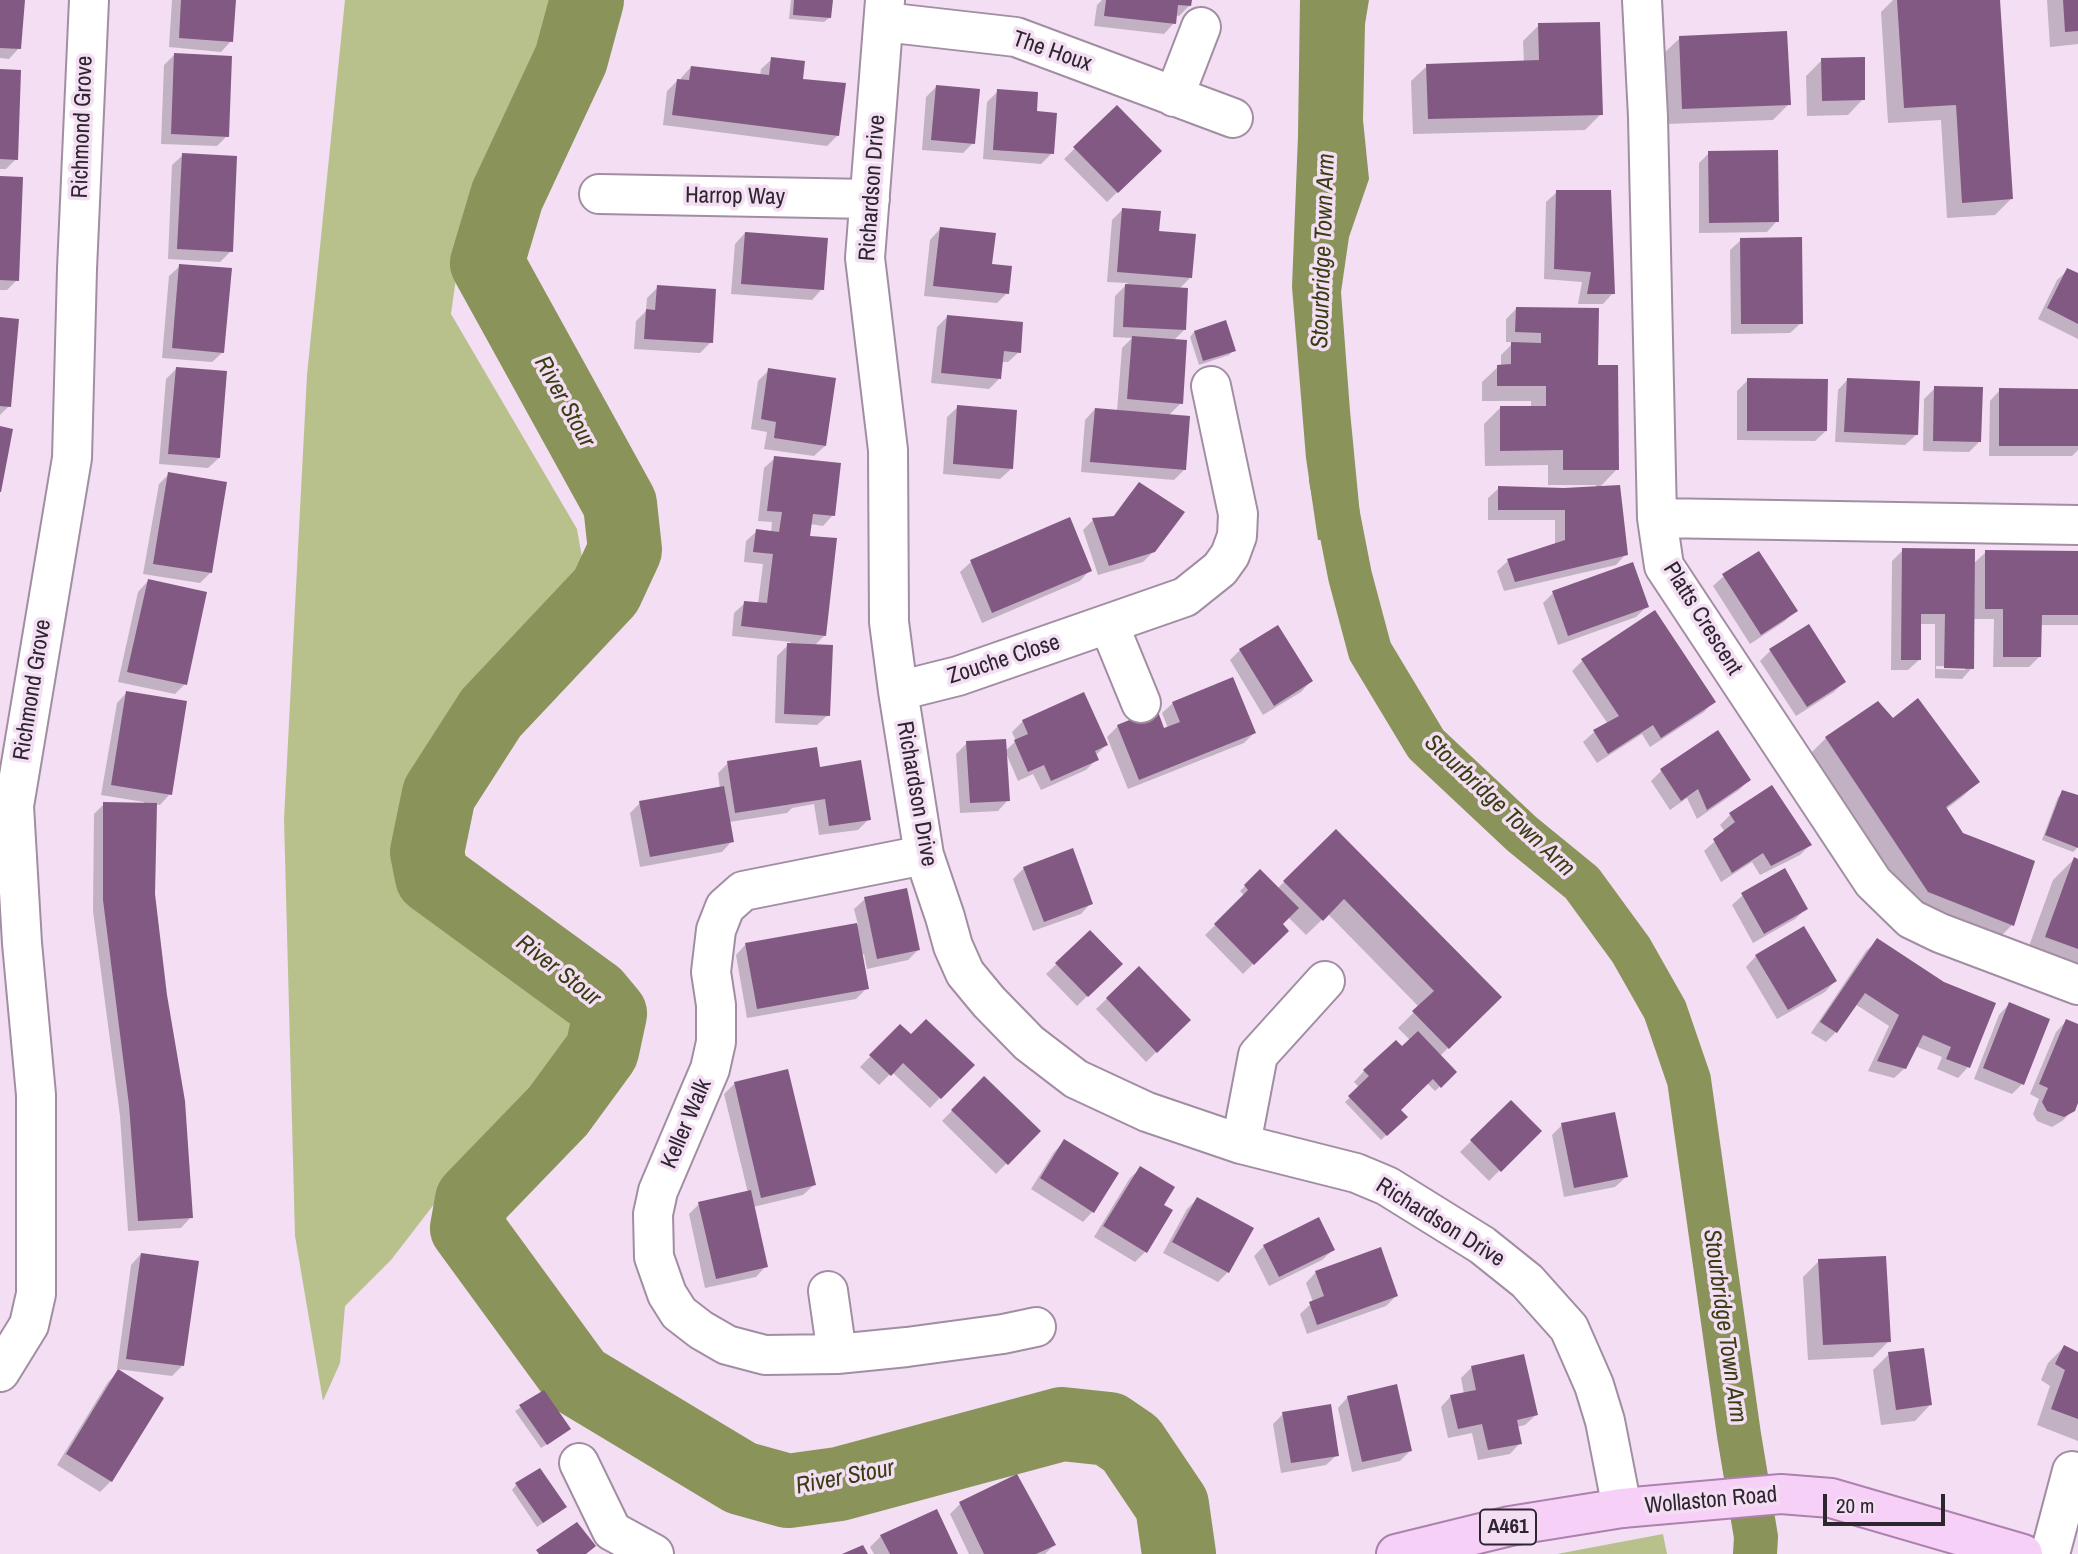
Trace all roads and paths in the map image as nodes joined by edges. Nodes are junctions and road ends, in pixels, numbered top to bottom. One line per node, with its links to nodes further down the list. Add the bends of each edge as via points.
1 (89, 0): 22 (street, Richmond Grove, via 72,458 14,806 36,1095 36,1294 29,1325)
2 (1642, 0): 10 (street, Platts Crescent)
3 (884, 11): 5 (street, The Houx, via 1016,37); 8 (street, Richardson Drive)
4 (1201, 27): 5 (street)
5 (1174, 97): 6 (street, The Houx)
6 (1233, 118)
7 (599, 194): 8 (street, Harrop Way)
8 (870, 199): 13 (street, Richardson Drive, via 866,258 888,450 889,622)
9 (1211, 386): 12 (street, Zouche Close, via 1238,514 1230,555 1203,585 1185,597)
10 (1657, 518): 11 (street); 17 (street, Platts Crescent, via 1664,566 1873,882 1912,919)
11 (2078, 525)
12 (1109, 625): 13 (street, Zouche Close, via 958,676); 14 (street)
13 (898, 691): 15 (street, Richardson Drive)
14 (1141, 703)
15 (924, 855): 18 (street, Richardson Drive, via 965,973 1029,1043 1076,1079 1135,1107); 21 (street, Keller Walk, via 743,891 725,907 716,930 710,972 716,1005 710,1069 657,1191 654,1257 679,1313 727,1345 765,1355)
16 (1325, 981): 18 (street, via 1258,1055)
17 (2078, 985)
18 (1241, 1144): 25 (street, Richardson Drive, via 1356,1172 1387,1186 1482,1245 1527,1282 1569,1328 1594,1385)
19 (828, 1291): 21 (street)
20 (1036, 1327): 21 (street, Keller Walk)
21 (837, 1354)
22 (0, 1372)
23 (579, 1463): 26 (street, via 612,1531)
24 (2072, 1471): 29 (street)
25 (1622, 1508): 27 (main road, Wollaston Road / A461, via 1510,1526); 28 (main road, Wollaston Road / A461, via 1781,1494 1831,1498)
26 (654, 1554)
27 (1396, 1554)
28 (2023, 1554)
29 (2050, 1554)

